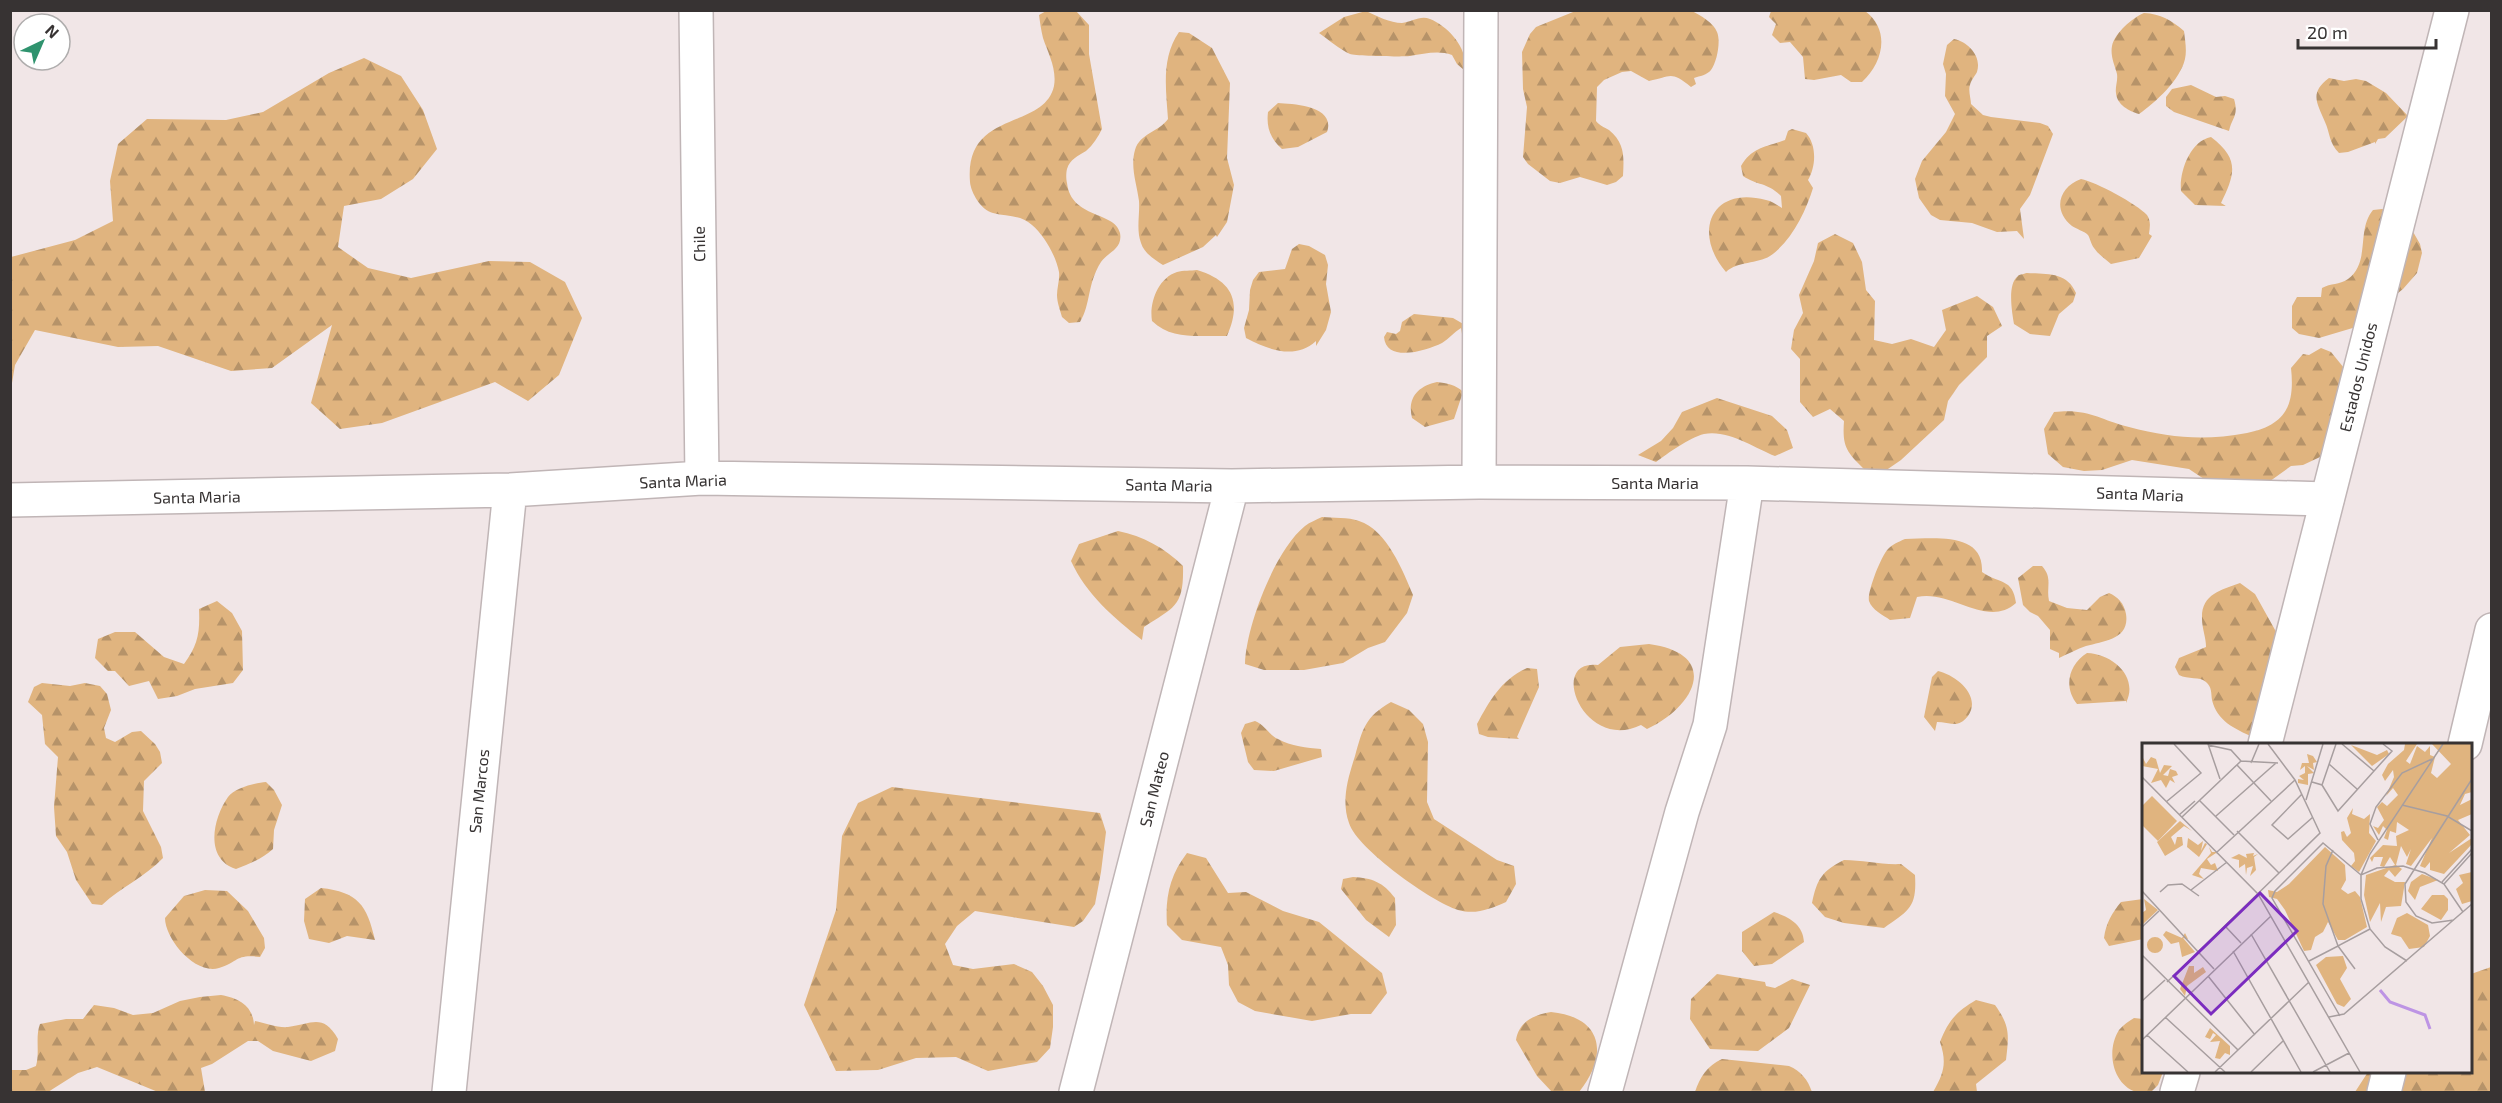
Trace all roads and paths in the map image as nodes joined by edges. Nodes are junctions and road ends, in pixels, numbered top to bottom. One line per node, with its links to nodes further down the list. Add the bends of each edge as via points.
1 (696, 10): 4 (street, Chile)
2 (1481, 10): 5 (street)
3 (2452, 10): 10 (street, Estados Unidos)
4 (702, 478): 7 (street, Santa Maria); 8 (street, Santa Maria)
5 (1479, 482): 6 (street, Santa Maria); 7 (street, Santa Maria)
6 (1747, 483): 10 (street, Santa Maria); 18 (street, via 1710,725)
7 (1232, 486): 17 (street, San Mateo)
8 (510, 490): 9 (street, Santa Maria); 16 (street, San Marcos)
9 (10, 500)
10 (2327, 500): 12 (street, Estados Unidos)
11 (2492, 630): 13 (street)
12 (2265, 743)
13 (2465, 743)
14 (2182, 1073): 19 (street)
15 (2389, 1073): 20 (street)
16 (449, 1092)
17 (1076, 1092)
18 (1605, 1092)
19 (2177, 1092)
20 (2384, 1092)

